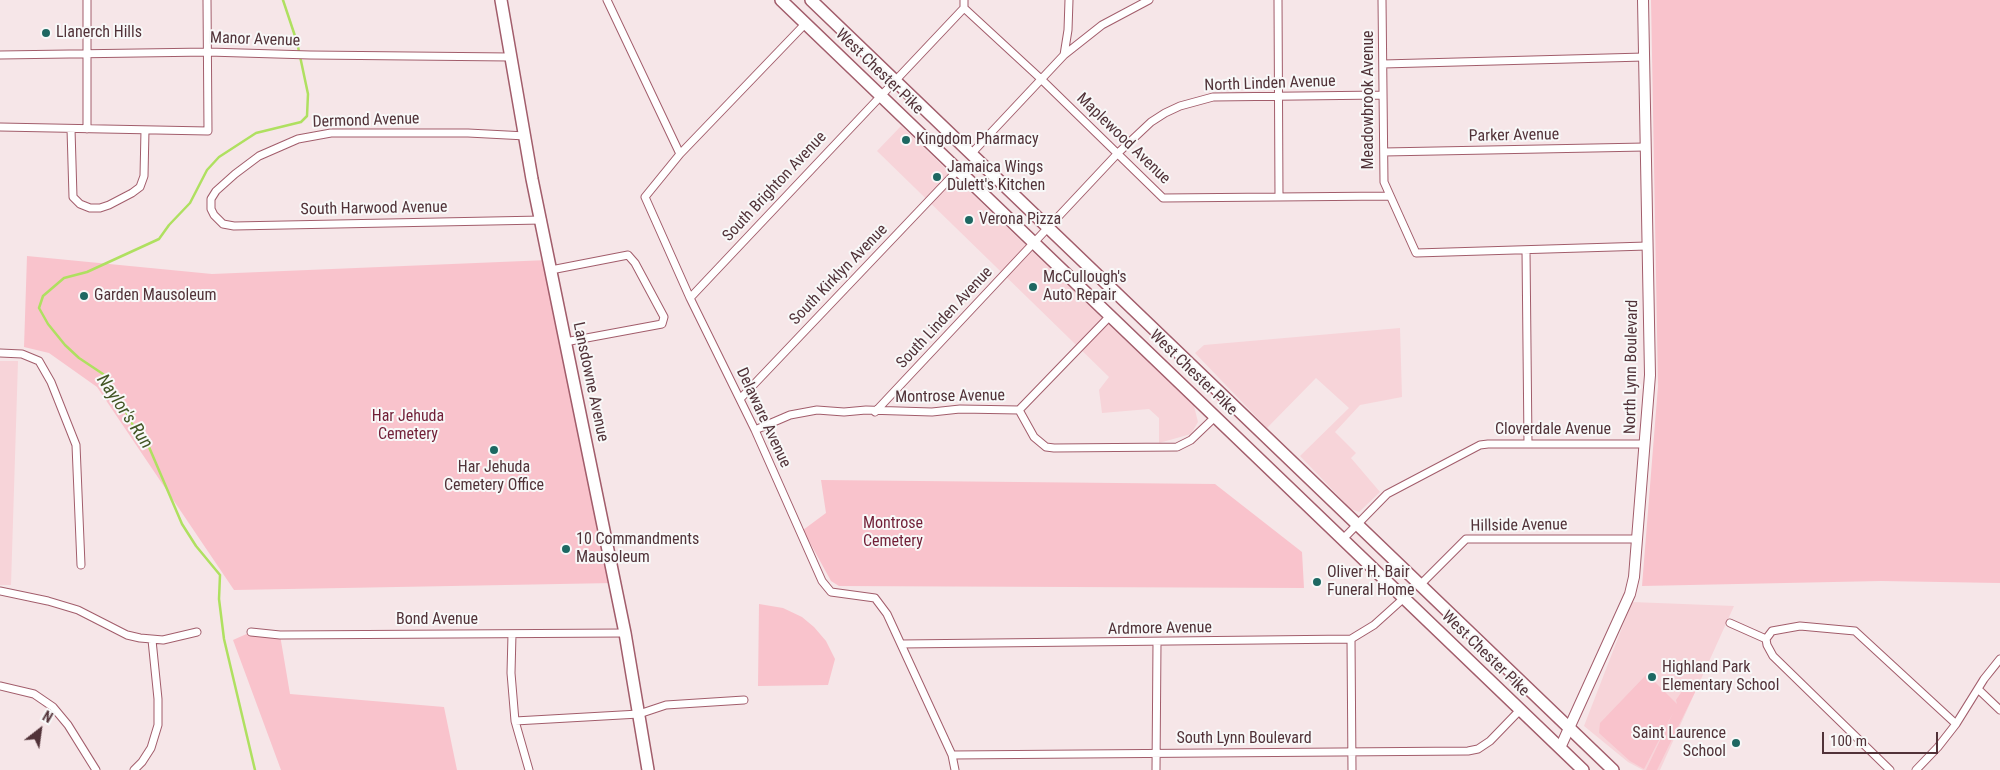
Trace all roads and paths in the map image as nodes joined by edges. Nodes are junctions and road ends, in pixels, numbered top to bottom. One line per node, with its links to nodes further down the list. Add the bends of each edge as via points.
1 (87, 0): 15 (street)
2 (207, 0): 14 (street)
3 (501, 0): 18 (main road, Lansdowne Avenue)
4 (607, 0): 34 (street)
5 (780, 0): 13 (main road, West Chester Pike)
6 (811, 0): 22 (main road, West Chester Pike)
7 (1069, 0): 16 (street)
8 (1149, 0): 16 (street, via 1097,28)
9 (1278, 0): 23 (street)
10 (1382, 0): 20 (street, Meadowbrook Avenue)
11 (1643, 0): 19 (street, North Lynn Boulevard)
12 (964, 4): 21 (street, Maplewood Avenue); 22 (street, South Brighton Avenue)
13 (805, 24): 25 (main road, West Chester Pike); 34 (street)
14 (208, 52): 15 (street, Manor Avenue); 18 (street, Manor Avenue); 29 (street, via 208,131)
15 (87, 54): 17 (street, Manor Avenue); 28 (street)
16 (1064, 55): 21 (street)
17 (0, 56)
18 (510, 57): 30 (main road, Lansdowne Avenue)
19 (1644, 57): 20 (street); 31 (street, North Lynn Boulevard)
20 (1383, 64): 24 (street, Meadowbrook Avenue)
21 (1041, 79): 33 (street, Maplewood Avenue); 35 (street)
22 (895, 80): 25 (street, South Brighton Avenue); 35 (main road, West Chester Pike)
23 (1279, 95): 24 (street, North Linden Avenue); 33 (street, North Linden Avenue, via 1213,97 1180,106 1151,122); 38 (street)
24 (1383, 95): 32 (street, Meadowbrook Avenue)
25 (880, 96): 36 (main road, West Chester Pike); 46 (street, South Brighton Avenue)
26 (0, 127): 27 (street)
27 (71, 128): 28 (street); 29 (street, via 73,197 90,208 109,205 140,187 144,176)
28 (88, 129): 29 (street)
29 (145, 130)
30 (526, 136): 39 (street, Dermond Avenue, via 331,133 298,138 259,156 221,185 211,199); 40 (main road, Lansdowne Avenue)
31 (1645, 147): 32 (street, Parker Avenue); 43 (street, North Lynn Boulevard)
32 (1384, 152): 37 (street, Meadowbrook Avenue, via 1384,182)
33 (1118, 153): 38 (street, Maplewood Avenue, via 1163,198); 41 (street, North Linden Avenue)
34 (680, 154): 46 (street, Delaware Avenue, via 645,198)
35 (971, 154): 41 (main road, West Chester Pike)
36 (958, 170): 42 (main road, West Chester Pike); 50 (street, South Kirklyn Avenue)
37 (1390, 196): 38 (street, Maplewood Avenue); 44 (street, Meadowbrook Avenue, via 1416,253)
38 (1279, 197)
39 (212, 212): 40 (street, South Harwood Avenue, via 223,224 234,226)
40 (542, 220): 45 (main road, Lansdowne Avenue)
41 (1048, 228): 42 (street, North Linden Avenue); 57 (main road, West Chester Pike)
42 (1034, 243): 47 (main road, West Chester Pike); 52 (street, South Linden Avenue)
43 (1647, 246): 44 (street); 56 (street, North Lynn Boulevard, via 1650,375)
44 (1526, 250): 55 (street)
45 (551, 270): 48 (main road, Lansdowne Avenue); 48 (street, via 628,255 664,317 662,324)
46 (690, 298): 50 (street, Delaware Avenue)
47 (1110, 316): 51 (street, Montrose Avenue); 53 (main road, West Chester Pike)
48 (565, 342): 67 (main road, Lansdowne Avenue)
49 (0, 353): 60 (street, via 22,354 39,361 51,382 76,445)
50 (740, 399): 54 (street, Delaware Avenue)
51 (1019, 410): 52 (street, Montrose Avenue); 53 (street, via 1034,437 1046,447 1054,448 1177,447 1191,440)
52 (875, 412): 54 (street, Montrose Avenue, via 817,410 790,415)
53 (1215, 417): 58 (main road, West Chester Pike)
54 (755, 430): 73 (street, Delaware Avenue, via 822,581 831,592 874,598 887,614)
55 (1528, 444): 56 (street, Cloverdale Avenue); 57 (street, Cloverdale Avenue, via 1480,446 1386,494)
56 (1645, 444): 59 (street, North Lynn Boulevard)
57 (1357, 524): 58 (street, Cloverdale Avenue); 61 (main road, West Chester Pike)
58 (1343, 539): 63 (main road, West Chester Pike)
59 (1637, 539): 61 (street, Hillside Avenue, via 1466,539); 83 (street, North Lynn Boulevard, via 1630,594)
60 (80, 566)
61 (1420, 585): 83 (main road, West Chester Pike)
62 (0, 591): 71 (street, via 65,606 127,635)
63 (1404, 598): 69 (street, via 1374,625); 78 (main road, West Chester Pike)
64 (1730, 624): 70 (street)
65 (197, 632): 71 (street)
66 (250, 632): 68 (street, Bond Avenue, via 280,635)
67 (625, 633): 68 (street, Bond Avenue); 80 (main road, Lansdowne Avenue)
68 (512, 634): 81 (street)
69 (1351, 639): 72 (street, Ardmore Avenue); 85 (street)
70 (1766, 639): 82 (street, via 1772,631 1800,626 1855,631); 97 (street, via 1773,656)
71 (152, 640): 89 (street, via 158,725 151,748)
72 (1157, 643): 73 (street, Ardmore Avenue); 87 (street)
73 (901, 644): 86 (street)
74 (2000, 660): 76 (street)
75 (0, 686): 88 (street, via 34,694 53,707)
76 (1978, 689): 79 (street); 82 (street)
77 (744, 700): 80 (street, via 666,705)
78 (1520, 710): 84 (main road, West Chester Pike); 85 (street, South Lynn Boulevard, via 1478,749)
79 (2000, 710)
80 (639, 714): 81 (street); 91 (main road, Lansdowne Avenue)
81 (515, 721): 90 (street)
82 (1956, 724): 98 (street)
83 (1569, 728): 84 (street, North Lynn Boulevard); 96 (main road, West Chester Pike)
84 (1560, 748): 95 (main road, West Chester Pike)
85 (1351, 752): 87 (street, South Lynn Boulevard); 94 (street)
86 (952, 754): 87 (street, South Lynn Boulevard); 92 (street)
87 (1156, 754): 93 (street)
88 (96, 770)
89 (134, 770)
90 (529, 770)
91 (648, 770)
92 (956, 770)
93 (1156, 770)
94 (1352, 770)
95 (1583, 770)
96 (1613, 770)
97 (1890, 770)
98 (1916, 770)

